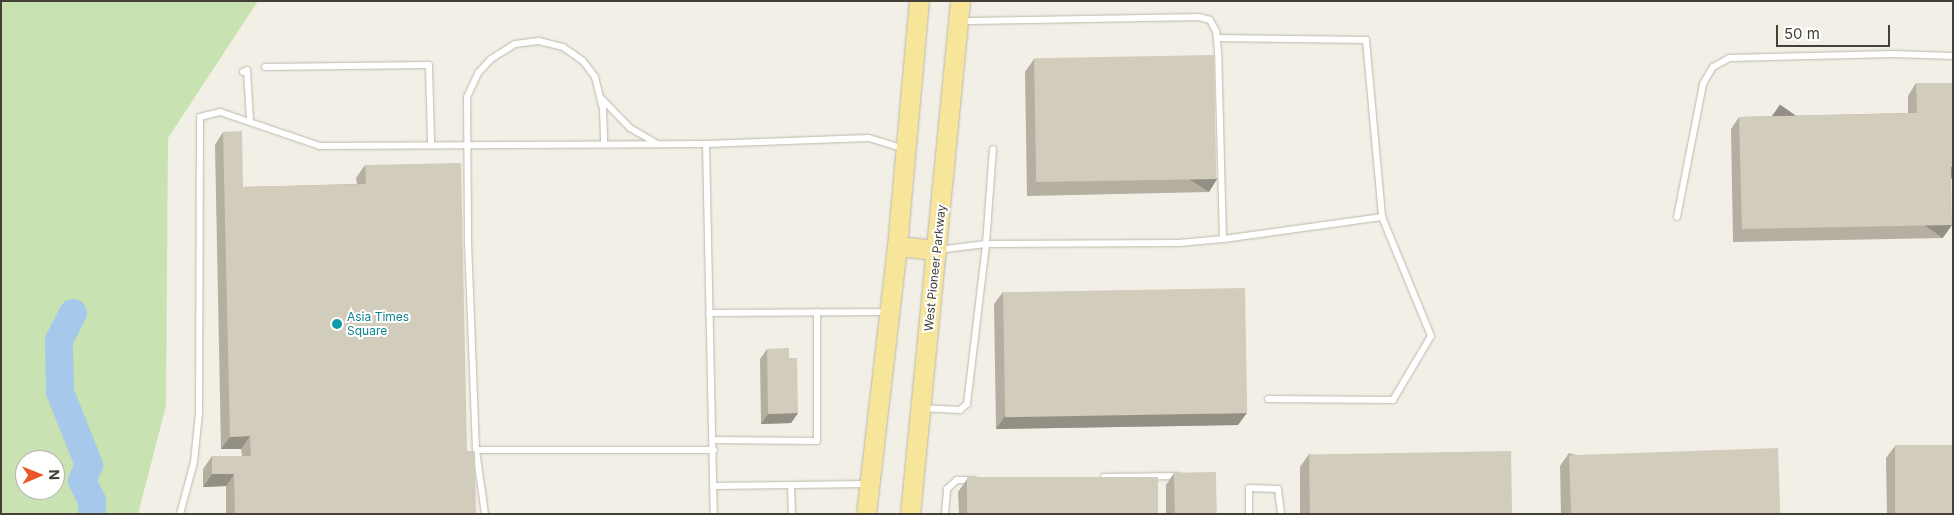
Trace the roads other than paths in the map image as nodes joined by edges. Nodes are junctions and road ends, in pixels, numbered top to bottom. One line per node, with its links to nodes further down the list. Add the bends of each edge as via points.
1 (919, 1): 15 (main road)
2 (960, 1): 3 (main road, West Pioneer Parkway)
3 (958, 21): 4 (lane, via 1199,17 1210,20); 22 (main road, West Pioneer Parkway)
4 (1217, 38): 17 (lane, via 1366,40); 19 (lane)
5 (1953, 56): 18 (lane, via 1893,54 1729,58 1713,67 1703,84)
6 (265, 67): 10 (lane, via 429,65)
7 (243, 72): 9 (lane, via 246,70)
8 (600, 98): 11 (lane, via 595,77 583,61 563,47 540,41 515,44 478,73 467,97); 12 (lane); 13 (lane, via 630,128)
9 (250, 121): 10 (lane, via 320,146); 37 (lane, via 220,112 200,117 199,414 194,462)
10 (431, 144): 11 (lane)
11 (467, 144): 12 (lane); 29 (lane)
12 (604, 144): 13 (lane)
13 (657, 144): 14 (lane)
14 (706, 144): 15 (lane, via 869,138); 25 (lane)
15 (906, 149): 21 (main road)
16 (993, 149): 20 (lane)
17 (1382, 217): 19 (lane); 26 (lane, via 1431,336 1393,400)
18 (1677, 217)
19 (1223, 239): 20 (lane, via 1179,243)
20 (986, 244): 22 (lane); 27 (lane, via 966,404 960,410)
21 (897, 246): 22 (main road); 24 (main road)
22 (937, 250): 27 (main road, West Pioneer Parkway)
23 (817, 312): 24 (lane); 25 (lane); 28 (lane, via 817,441)
24 (888, 312): 34 (main road)
25 (710, 313): 28 (lane)
26 (1268, 400)
27 (920, 408): 42 (main road, West Pioneer Parkway)
28 (713, 440): 30 (lane)
29 (476, 450): 30 (lane); 38 (lane)
30 (714, 450): 36 (lane)
31 (1184, 476): 32 (lane)
32 (1095, 478)
33 (986, 480): 43 (lane, via 956,480 947,489)
34 (869, 484): 35 (lane); 41 (main road)
35 (791, 485): 36 (lane); 40 (lane)
36 (714, 486): 39 (lane)
37 (180, 514)
38 (485, 514)
39 (714, 514)
40 (792, 514)
41 (866, 514)
42 (910, 514)
43 (945, 514)
44 (1249, 514): 45 (lane, via 1249,488 1278,489)
45 (1281, 514)

